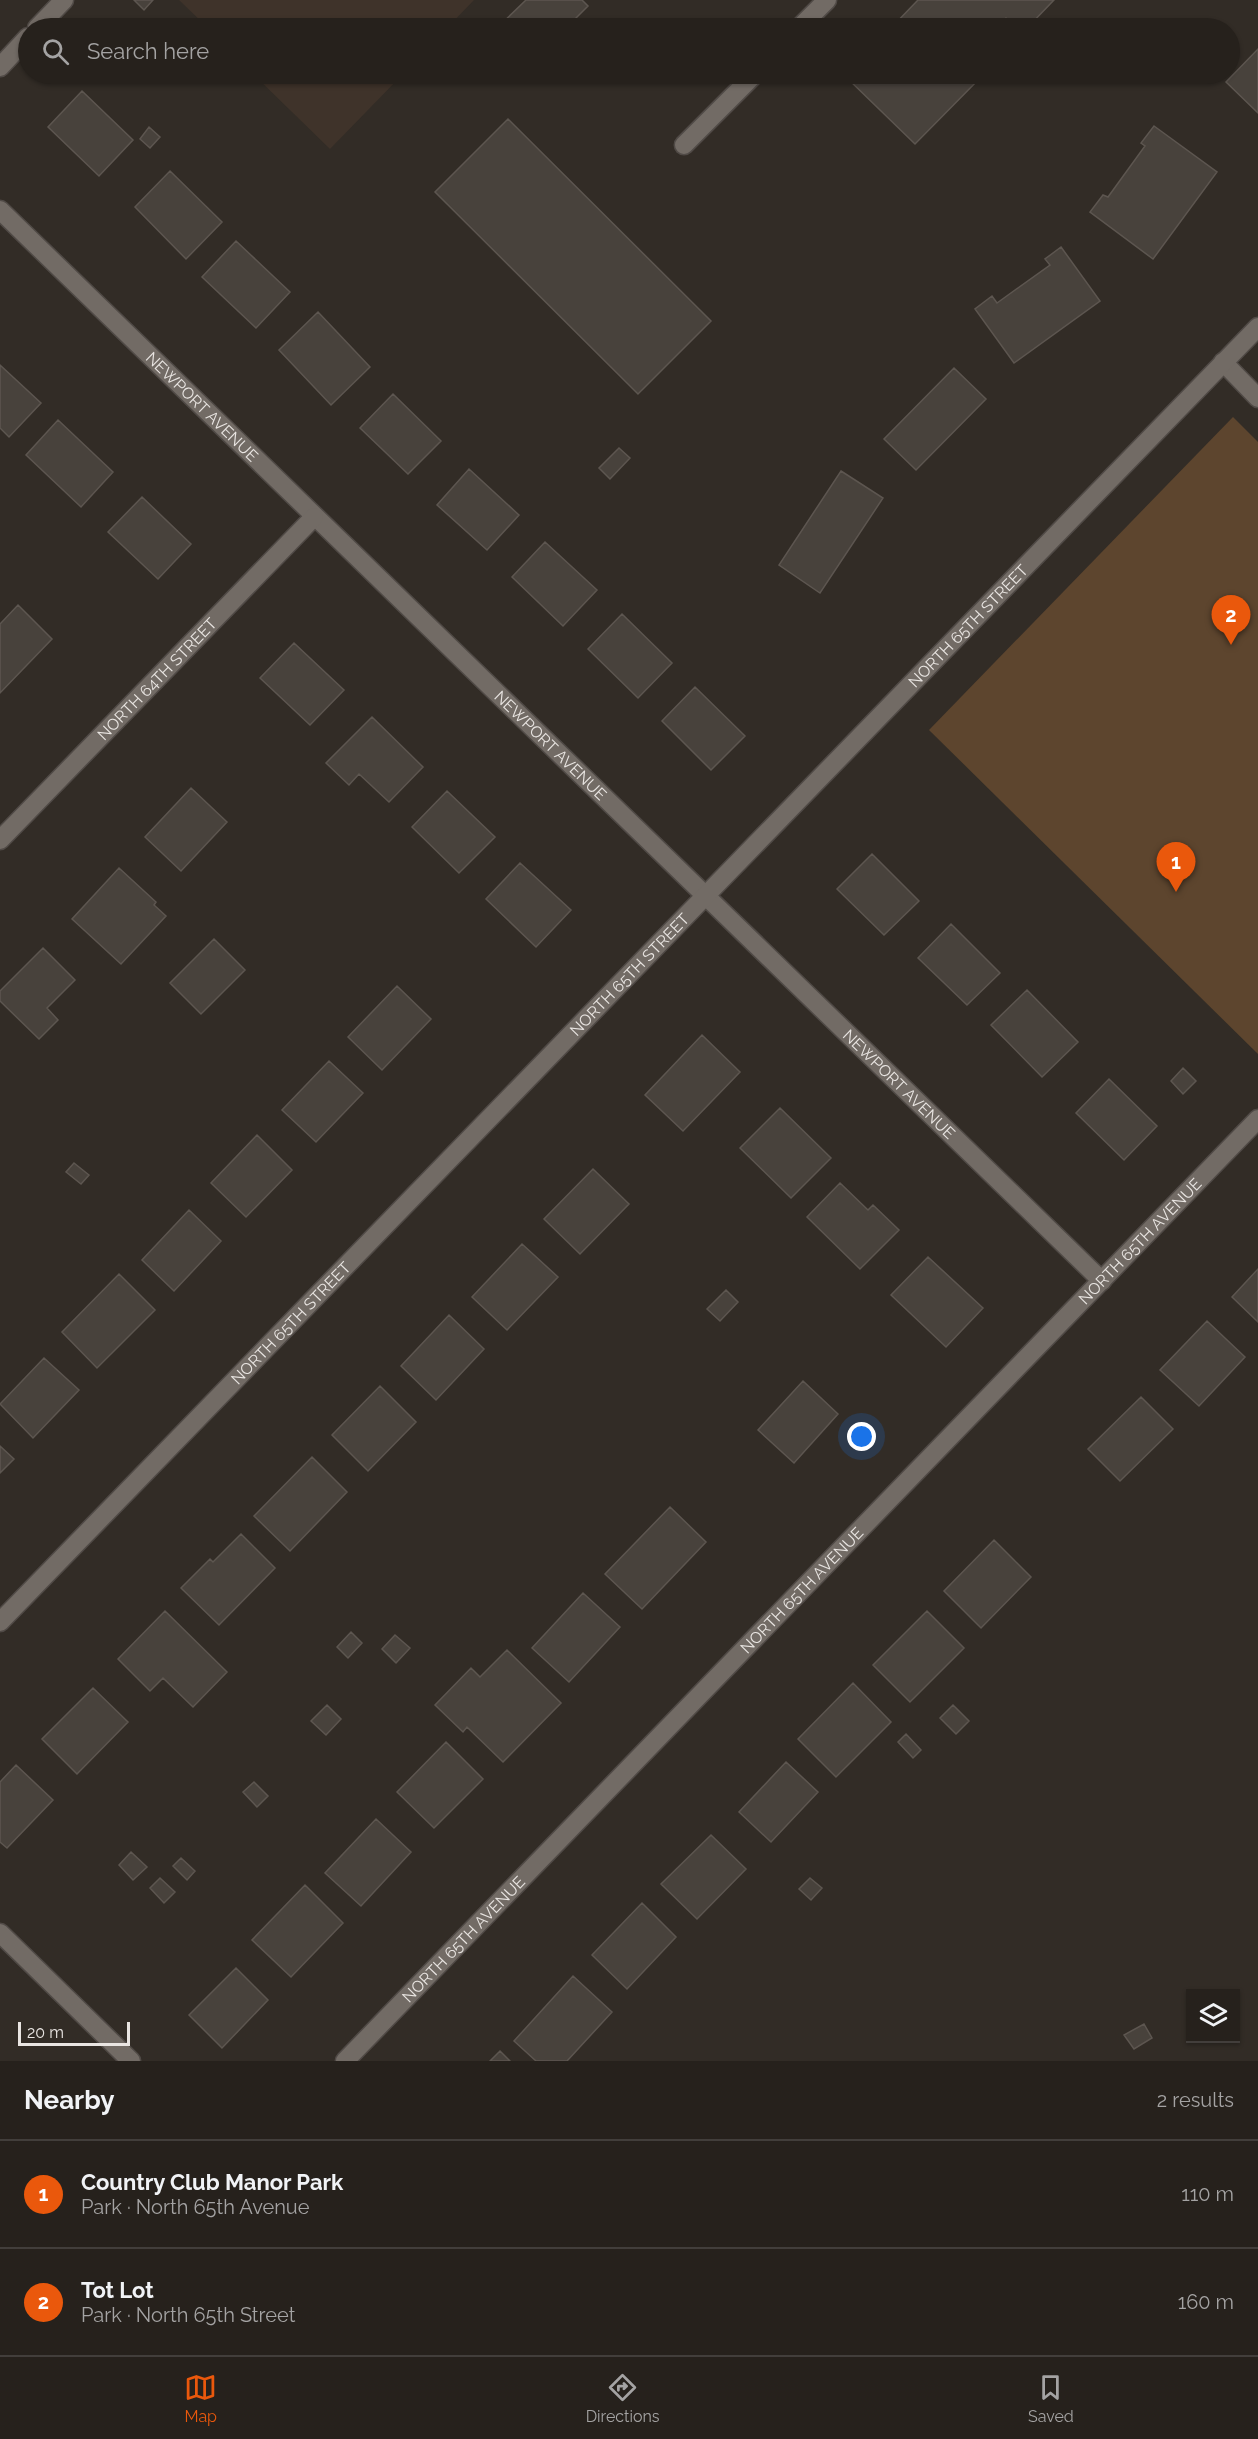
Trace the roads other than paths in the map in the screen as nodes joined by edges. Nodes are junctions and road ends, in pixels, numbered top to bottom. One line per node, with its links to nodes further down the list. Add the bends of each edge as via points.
1 (64, 0): 3 (street)
2 (827, 0): 4 (street)
3 (47, 18)
4 (809, 18)
5 (18, 48): 6 (street)
6 (0, 67)
7 (745, 84): 8 (street)
8 (684, 145)
9 (0, 210): 13 (street, NEWPORT AVENUE)
10 (1258, 327): 11 (street, NORTH 65TH STREET)
11 (1223, 362): 12 (street); 15 (street, NORTH 65TH STREET)
12 (1258, 398)
13 (314, 517): 14 (street, NORTH 64TH STREET); 15 (street, NEWPORT AVENUE)
14 (0, 840)
15 (705, 894): 17 (street, NEWPORT AVENUE); 18 (street, NORTH 65TH STREET)
16 (1258, 1119): 17 (street, NORTH 65TH AVENUE)
17 (1102, 1281): 21 (street, NORTH 65TH AVENUE)
18 (0, 1622)
19 (0, 1933): 20 (street)
20 (131, 2061)
21 (345, 2061)

